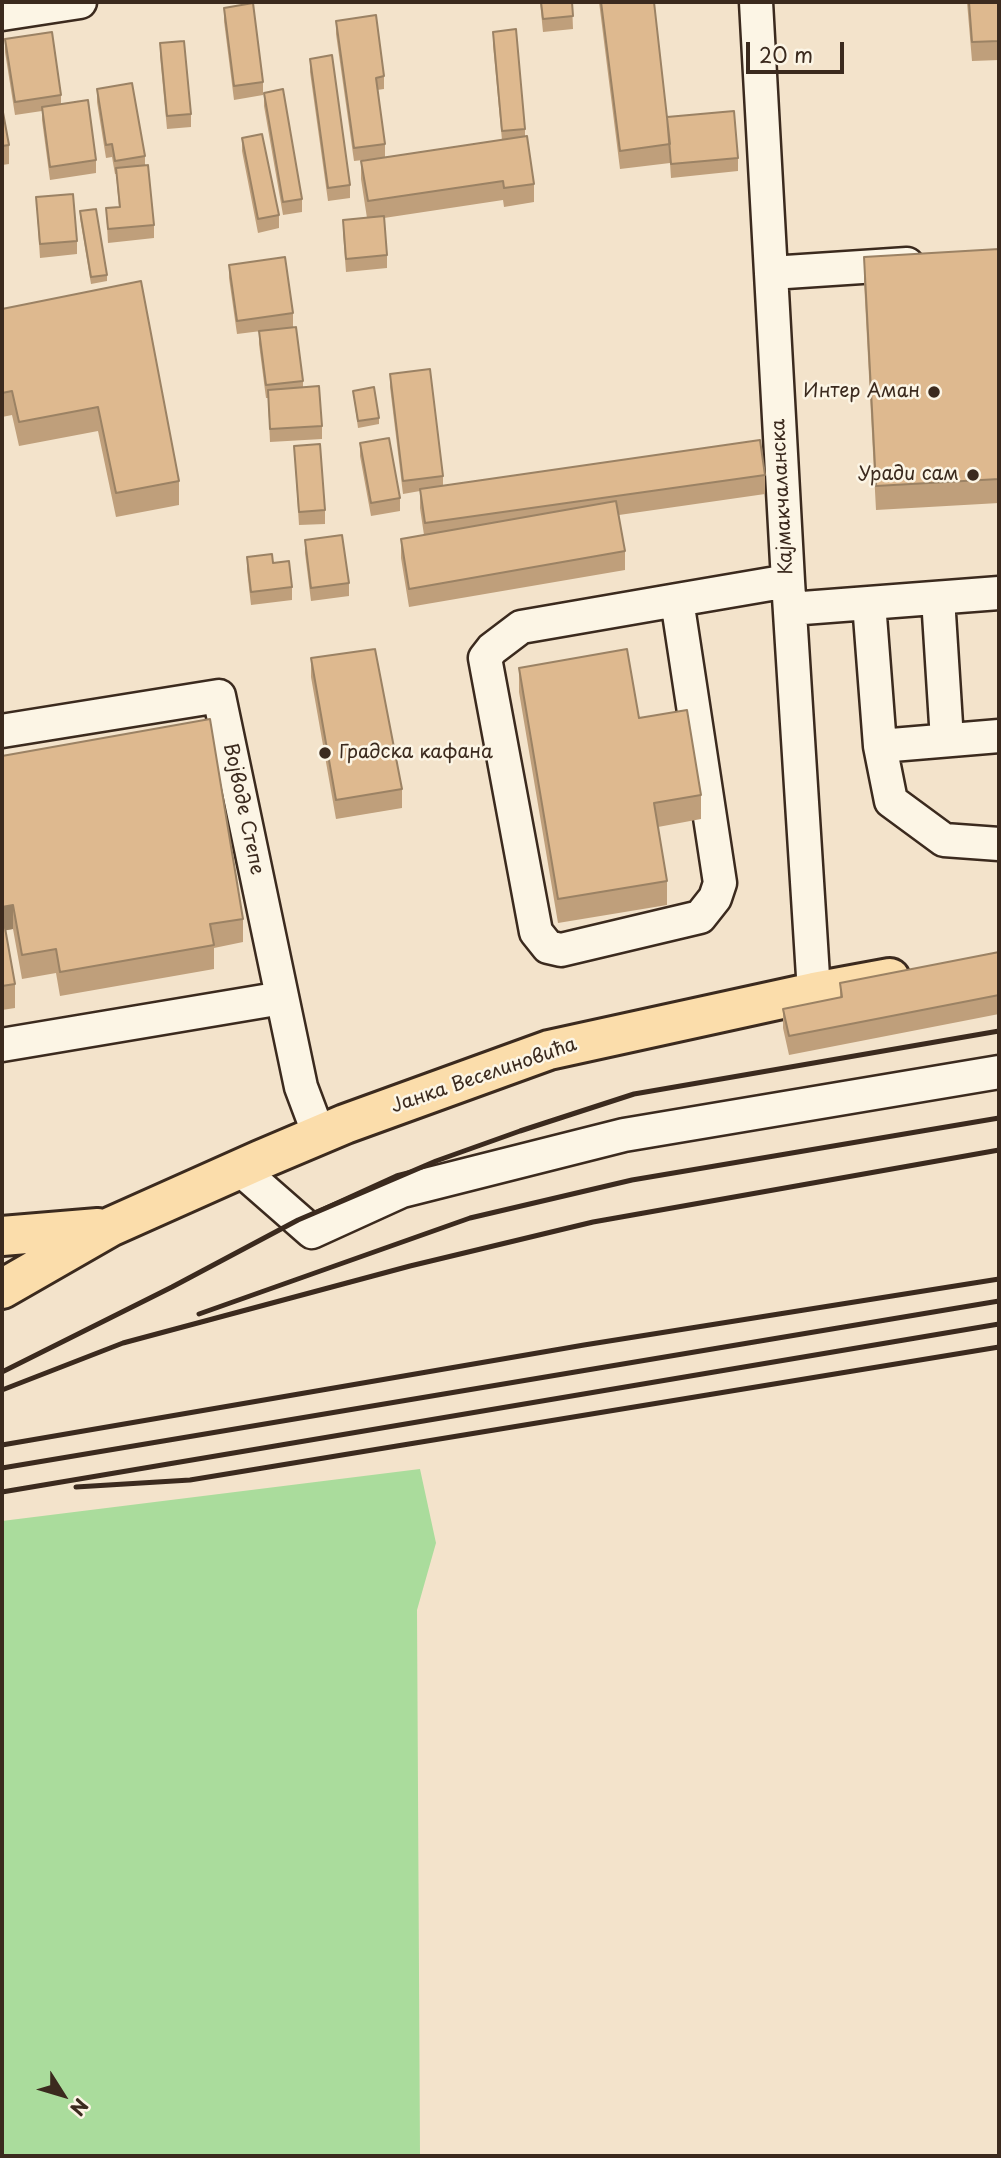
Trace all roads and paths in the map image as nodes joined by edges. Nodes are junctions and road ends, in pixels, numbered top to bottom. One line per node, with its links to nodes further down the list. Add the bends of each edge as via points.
1 (80, 2): 3 (street)
2 (756, 2): 5 (street, Кајмакчаланска)
3 (2, 14)
4 (933, 262): 5 (street)
5 (771, 273): 7 (street, Кајмакчаланска)
6 (999, 593): 8 (street)
7 (789, 595): 9 (street); 10 (street); 17 (street, Кајмакчаланска)
8 (938, 598): 10 (street); 13 (street)
9 (677, 600): 9 (street, via 720,883 715,898 700,917 561,950 548,947 536,932 485,658 522,627)
10 (869, 603): 14 (street)
11 (2, 730): 18 (street, Војводе Степе, via 219,696)
12 (999, 736): 13 (street)
13 (947, 740): 14 (street)
14 (880, 746): 15 (street, via 891,801 944,840)
15 (999, 844)
16 (920, 972): 17 (main road, Јанка Веселиновића)
17 (814, 992): 21 (main road, Јанка Веселиновића, via 550,1050)
18 (282, 998): 19 (street); 21 (street, Војводе Степе, via 301,1087)
19 (2, 1045)
20 (999, 1073): 22 (street, via 624,1135 402,1191 312,1232)
21 (318, 1135): 22 (main road, Јанка Веселиновића)
22 (240, 1169): 23 (main road, Јанка Веселиновића)
23 (110, 1227): 24 (main road); 25 (main road, Јанка Веселиновића)
24 (2, 1236)
25 (2, 1289)

